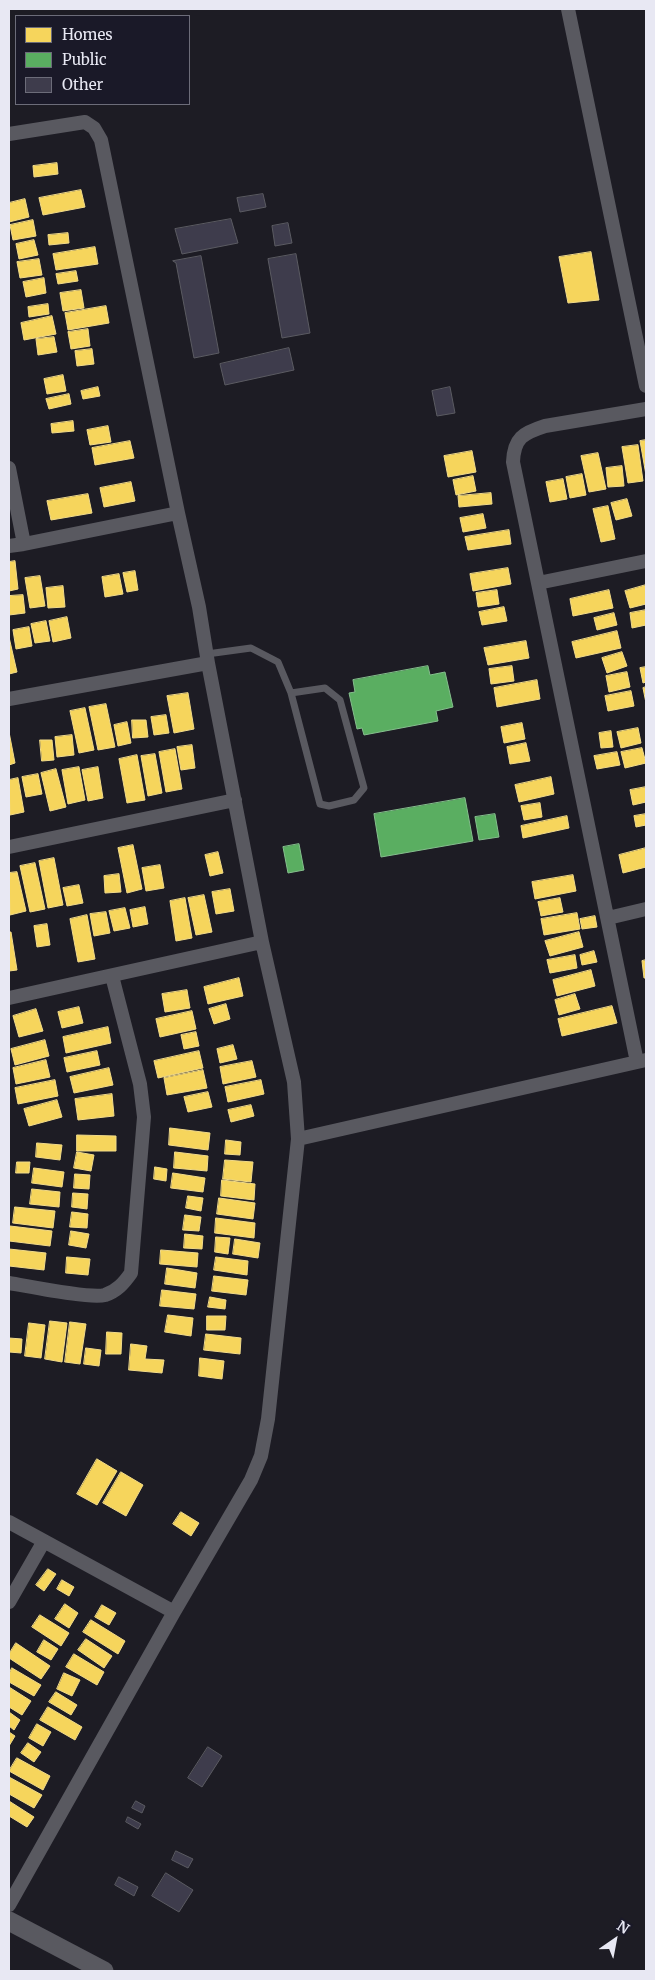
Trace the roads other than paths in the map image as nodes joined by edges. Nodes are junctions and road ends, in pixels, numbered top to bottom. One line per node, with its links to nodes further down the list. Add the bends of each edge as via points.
1 (568, 9): 3 (street)
2 (9, 134): 6 (street, via 85,122 94,128 101,140)
3 (646, 386)
4 (646, 409): 10 (street, via 546,426 521,436 514,449 513,462)
5 (9, 468): 7 (street)
6 (178, 513): 7 (street); 11 (street)
7 (24, 544): 8 (street)
8 (9, 546)
9 (646, 561): 10 (street)
10 (538, 583): 17 (street)
11 (207, 659): 12 (lane, via 251,648 278,662); 13 (street); 14 (street)
12 (291, 693): 12 (lane, via 320,804 329,806 354,800 364,788 340,700 325,688)
13 (9, 700)
14 (235, 800): 15 (street); 18 (street)
15 (9, 847)
16 (646, 909): 17 (street)
17 (608, 918): 21 (street)
18 (262, 942): 19 (street); 22 (street, via 294,1082)
19 (112, 976): 20 (street); 23 (street, via 140,1084 144,1117 131,1273 115,1291 96,1296)
20 (9, 998)
21 (642, 1061): 22 (street)
22 (298, 1139): 27 (street, via 268,1419 261,1456 251,1480)
23 (9, 1283)
24 (9, 1522): 25 (street)
25 (44, 1541): 26 (street); 27 (street)
26 (9, 1602)
27 (174, 1612): 28 (street)
28 (9, 1904)
29 (9, 1921): 30 (street)
30 (104, 1971)

